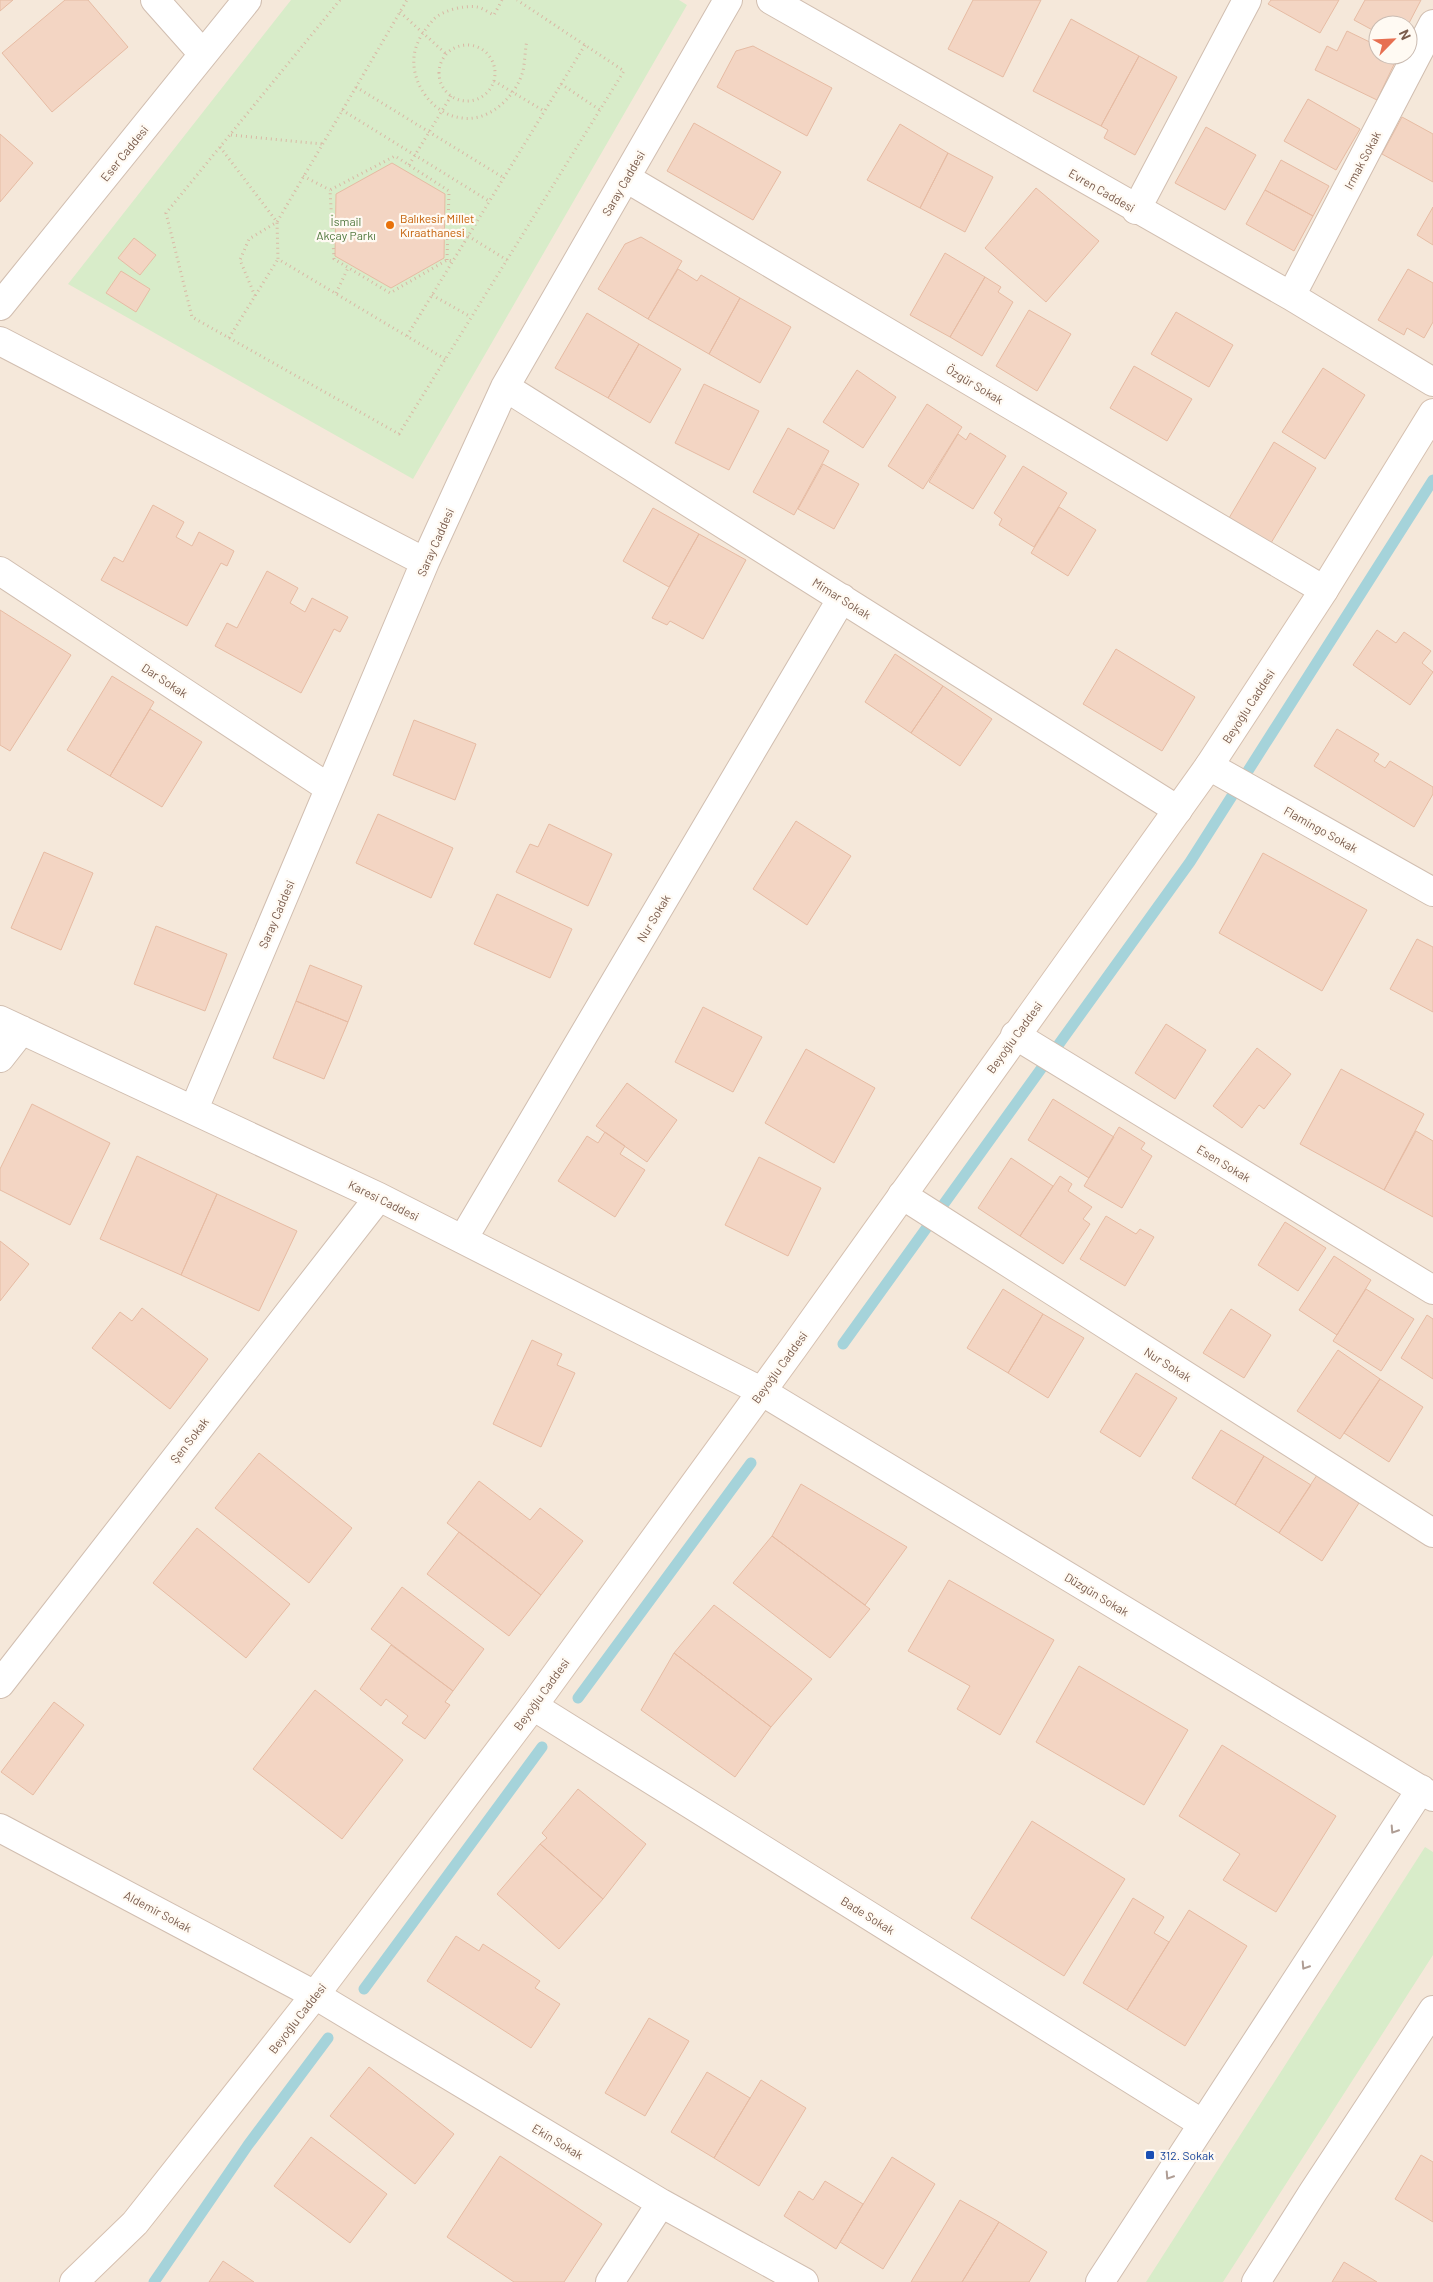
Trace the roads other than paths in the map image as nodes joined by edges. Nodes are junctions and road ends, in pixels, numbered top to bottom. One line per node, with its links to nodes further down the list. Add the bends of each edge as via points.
1 (155, 0): 7 (street)
2 (247, 0): 7 (street, Eser Caddesi)
3 (728, 0): 8 (street, Saray Caddesi)
4 (771, 0): 9 (street, Evren Caddesi)
5 (1246, 0): 9 (street)
6 (1433, 24): 10 (street, Irmak Sokak)
7 (203, 54): 11 (street, Eser Caddesi)
8 (626, 178): 14 (street, Saray Caddesi); 18 (street, Özgür Sokak)
9 (1136, 210): 10 (street, Evren Caddesi)
10 (1291, 296): 13 (street, Evren Caddesi)
11 (0, 306)
12 (0, 341): 16 (street)
13 (1433, 382)
14 (506, 387): 16 (street, Saray Caddesi); 19 (street, Mimar Sokak)
15 (1433, 413): 18 (street, Beyoğlu Caddesi)
16 (425, 562): 21 (street, Saray Caddesi)
17 (0, 571): 21 (street, Dar Sokak)
18 (1324, 590): 20 (street, Beyoğlu Caddesi)
19 (842, 598): 22 (street, Mimar Sokak); 30 (street, Nur Sokak)
20 (1216, 771): 22 (street, Beyoğlu Caddesi); 23 (street, Flamingo Sokak)
21 (329, 788): 27 (street, Saray Caddesi)
22 (1178, 810): 25 (street, Beyoğlu Caddesi)
23 (1433, 892)
24 (11, 1025): 26 (street); 27 (street, Karesi Caddesi)
25 (1025, 1041): 29 (street, Beyoğlu Caddesi); 31 (street, Esen Sokak)
26 (0, 1058)
27 (194, 1109): 28 (street, Karesi Caddesi)
28 (379, 1197): 30 (street, Karesi Caddesi); 34 (street, Şen Sokak)
29 (911, 1201): 32 (street, Beyoğlu Caddesi); 33 (street, Nur Sokak)
30 (463, 1239): 32 (street, Karesi Caddesi)
31 (1433, 1290)
32 (761, 1391): 35 (street, Beyoğlu Caddesi); 36 (street, Düzgün Sokak)
33 (1433, 1533)
34 (0, 1684)
35 (533, 1706): 38 (street, Beyoğlu Caddesi); 40 (street, Bade Sokak)
36 (1427, 1793): 40 (street, one-way to 40)
37 (0, 1828): 38 (street, Aldemir Sokak)
38 (315, 1995): 41 (street, Ekin Sokak); 42 (street, Beyoğlu Caddesi, via 135,2224)
39 (1433, 2010): 46 (street)
40 (1203, 2124): 45 (street, one-way to 45)
41 (661, 2203): 43 (street); 44 (street, Ekin Sokak)
42 (74, 2282)
43 (610, 2282)
44 (804, 2282)
45 (1100, 2282)
46 (1256, 2282)

